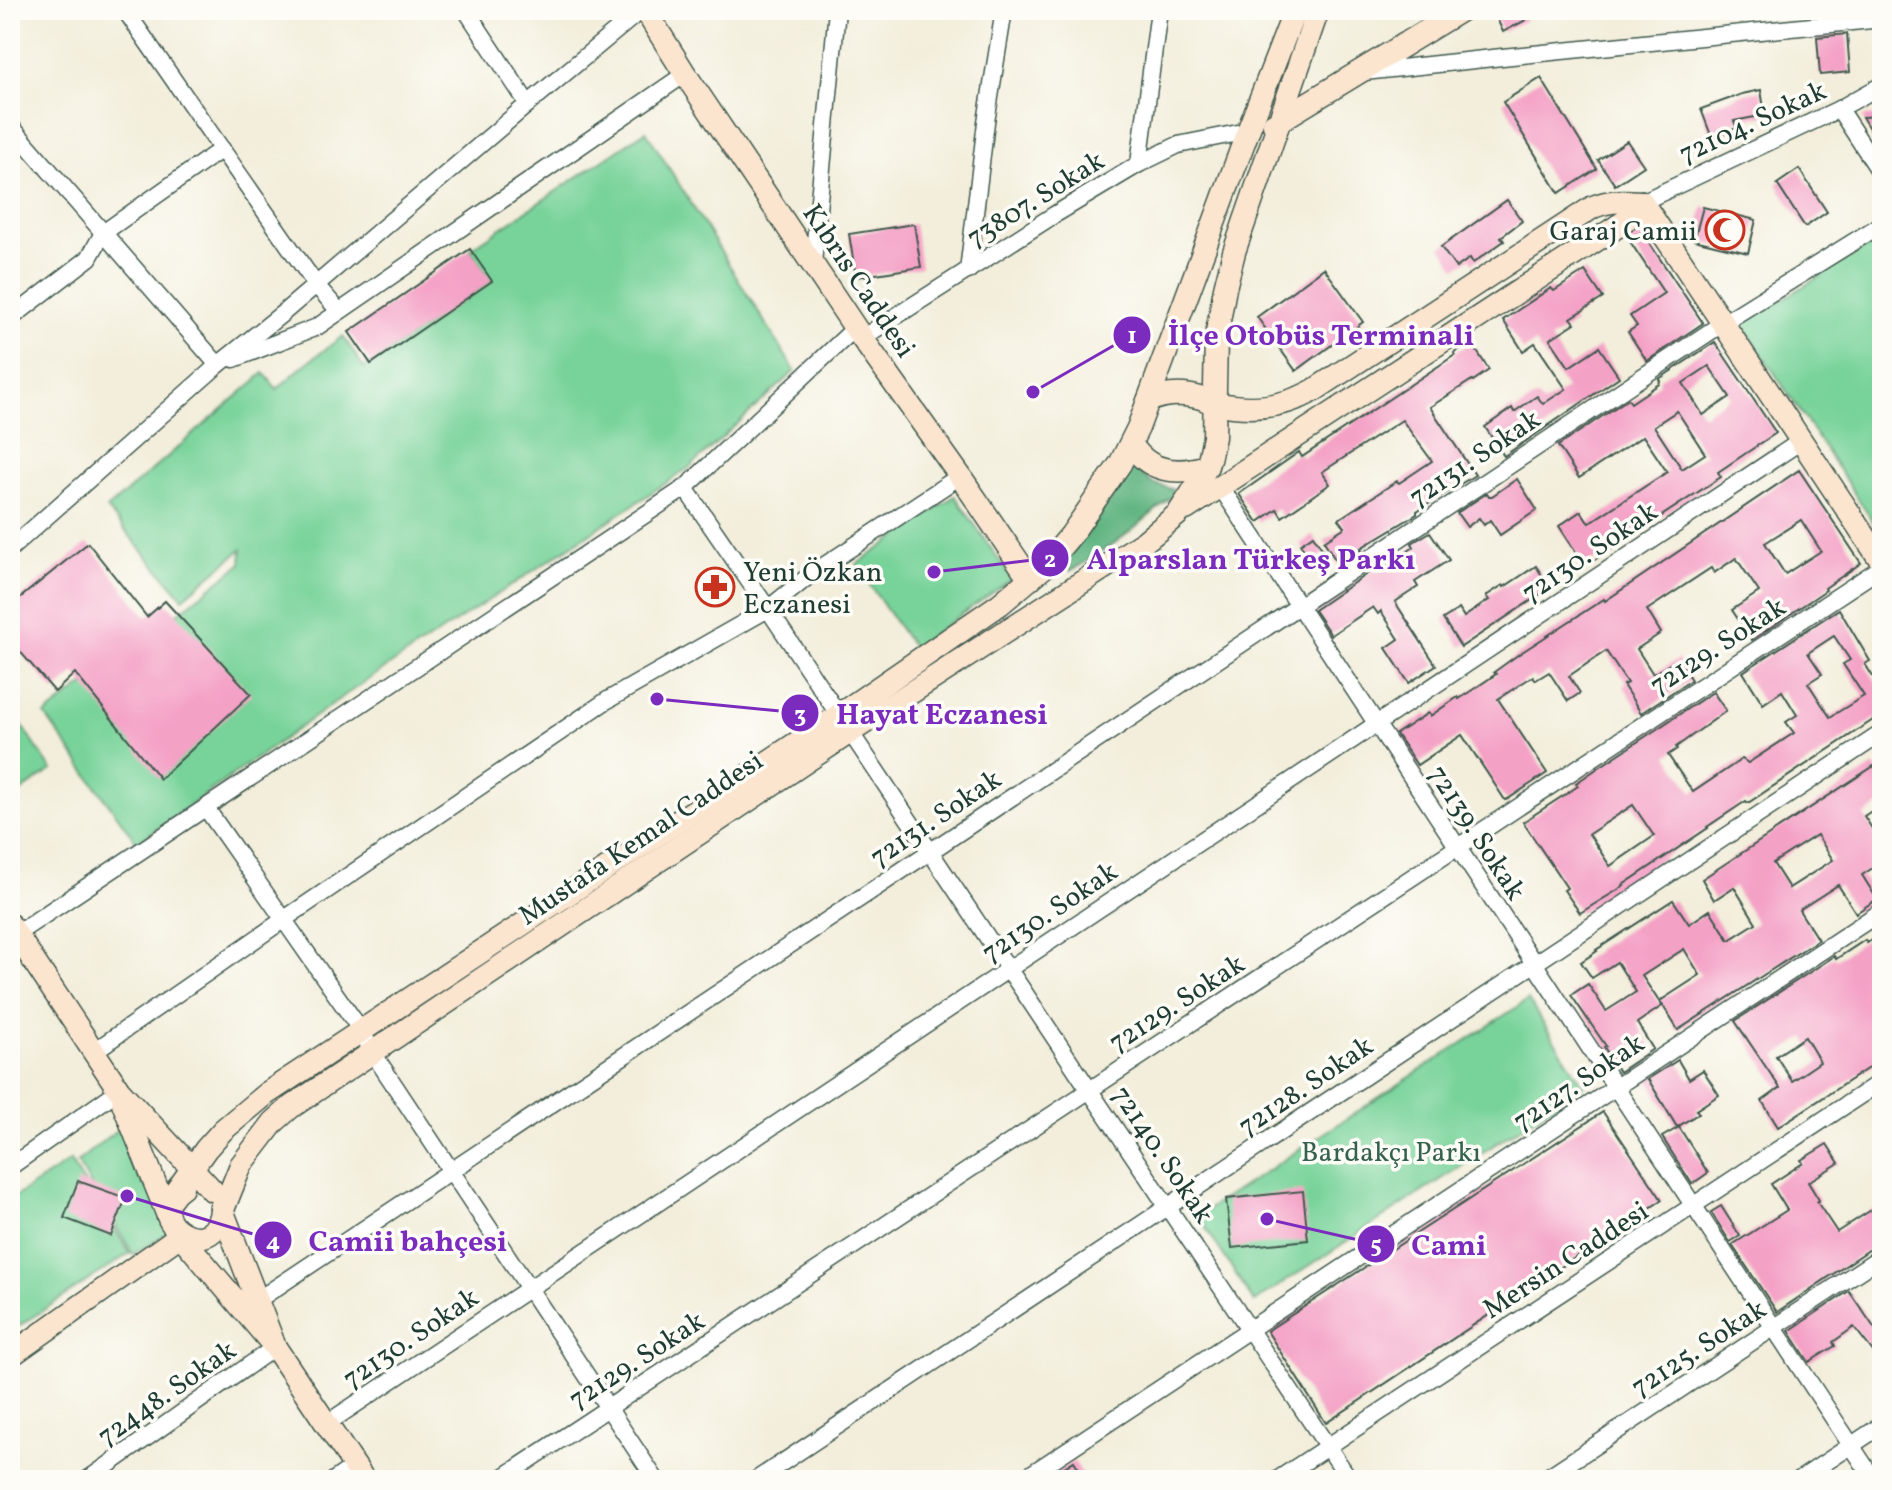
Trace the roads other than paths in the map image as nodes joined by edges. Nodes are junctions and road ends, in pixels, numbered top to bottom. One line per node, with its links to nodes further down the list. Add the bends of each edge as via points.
1 (125, 10): 19 (street)
2 (466, 10): 14 (street)
3 (643, 10): 12 (main road, Kıbrıs Caddesi); 14 (street)
4 (837, 10): 25 (street)
5 (1004, 10): 26 (street)
6 (1159, 10): 20 (street)
7 (1295, 10): 18 (main road, Mustafa Kemal Caddesi)
8 (1318, 10): 16 (main road, Mustafa Kemal Caddesi)
9 (1461, 10): 11 (main road)
10 (1882, 19): 11 (street)
11 (1359, 73): 16 (main road)
12 (685, 74): 25 (main road, Kıbrıs Caddesi); 28 (street)
13 (1882, 85): 15 (street, 72104. Sokak)
14 (528, 104): 27 (street)
15 (1839, 109): 21 (street); 22 (street, 72104. Sokak)
16 (1278, 123): 18 (main road); 34 (main road, Mustafa Kemal Caddesi, via 1225,288 1216,338)
17 (10, 125): 24 (street)
18 (1248, 131): 20 (street, 73807. Sokak, via 1178,145); 33 (main road, Mustafa Kemal Caddesi)
19 (222, 149): 24 (street); 27 (street)
20 (1139, 164): 26 (street, 73807. Sokak)
21 (1882, 175)
22 (1642, 202): 30 (main road); 34 (main road, via 1593,207 1299,399 1263,407); 39 (main road, via 1624,222)
23 (1882, 224): 30 (street, 72131. Sokak)
24 (103, 233): 29 (street, via 89,258); 32 (street)
25 (813, 263): 31 (main road, Kıbrıs Caddesi)
26 (968, 271): 31 (street, 73807. Sokak)
27 (316, 285): 28 (street); 32 (street)
28 (339, 311): 32 (street, via 317,327)
29 (10, 319)
30 (1723, 323): 35 (main road); 45 (street, 72131. Sokak)
31 (859, 333): 38 (main road, Kıbrıs Caddesi); 40 (street, 73807. Sokak)
32 (218, 365): 42 (street)
33 (1148, 401): 34 (main road, via 1180,395); 36 (main road, Mustafa Kemal Caddesi)
34 (1214, 403): 37 (main road, Mustafa Kemal Caddesi)
35 (1801, 441): 43 (main road); 48 (street, 72130. Sokak)
36 (1131, 443): 37 (main road, via 1161,468 1185,471); 44 (main road, Mustafa Kemal Caddesi, via 1071,535)
37 (1207, 466): 41 (main road, Mustafa Kemal Caddesi)
38 (960, 476): 44 (main road, Kıbrıs Caddesi); 46 (street, via 810,575)
39 (1220, 486): 41 (main road); 45 (street, 72139. Sokak)
40 (685, 488): 46 (street, 72140. Sokak); 50 (street, 73807. Sokak)
41 (1178, 514): 47 (main road, Mustafa Kemal Caddesi, via 1144,542)
42 (10, 549)
43 (1882, 565): 51 (street, 72129. Sokak)
44 (1030, 579): 47 (main road, Mustafa Kemal Caddesi)
45 (1298, 606): 48 (street, 72139. Sokak); 52 (street, 72131. Sokak)
46 (768, 609): 47 (street, 72140. Sokak); 54 (street, via 606,701)
47 (844, 723): 52 (street, 72140. Sokak); 58 (main road, Mustafa Kemal Caddesi); 60 (main road, Mustafa Kemal Caddesi)
48 (1376, 724): 51 (street, 72139. Sokak); 57 (street, 72130. Sokak)
49 (1882, 733): 56 (street, 72128. Sokak)
50 (206, 808): 54 (street); 55 (street, 73807. Sokak)
51 (1458, 847): 56 (street, 72139. Sokak); 64 (street, 72129. Sokak)
52 (930, 851): 57 (street, 72140. Sokak); 67 (street, 72131. Sokak)
53 (1882, 911): 62 (street, 72127. Sokak)
54 (283, 920): 58 (street); 59 (street)
55 (13, 930): 59 (main road)
56 (1534, 964): 62 (street, 72139. Sokak); 71 (street, 72128. Sokak)
57 (1009, 969): 64 (street, 72140. Sokak); 74 (street, 72130. Sokak)
58 (362, 1032): 60 (street); 66 (main road, Mustafa Kemal Caddesi, via 242,1112)
59 (93, 1052): 63 (main road)
60 (373, 1053): 67 (street); 70 (main road, Mustafa Kemal Caddesi, via 274,1122)
61 (1882, 1081): 69 (street, Mersin Caddesi)
62 (1616, 1087): 69 (street, 72139. Sokak); 77 (street, 72127. Sokak)
63 (119, 1090): 65 (street); 66 (main road); 72 (main road)
64 (1090, 1090): 71 (street, 72140. Sokak); 80 (street, 72129. Sokak)
65 (10, 1167)
66 (192, 1169): 68 (main road, Mustafa Kemal Caddesi); 70 (main road)
67 (452, 1171): 74 (street); 75 (street, 72131. Sokak)
68 (172, 1197): 70 (main road, via 195,1184 204,1186); 72 (main road, via 168,1214)
69 (1694, 1205): 76 (street, 72139. Sokak); 84 (street, Mersin Caddesi)
70 (218, 1207): 72 (main road, via 213,1229 198,1237); 75 (main road)
71 (1168, 1207): 77 (street, 72140. Sokak); 90 (street, 72128. Sokak)
72 (177, 1230): 78 (main road); 79 (main road)
73 (1882, 1256): 76 (street, 72125. Sokak)
74 (529, 1288): 80 (street); 81 (street, 72130. Sokak)
75 (256, 1301): 78 (main road)
76 (1774, 1328): 83 (street, 72139. Sokak); 94 (street, 72125. Sokak)
77 (1250, 1329): 84 (street, 72140. Sokak); 91 (street, 72127. Sokak)
78 (275, 1347): 81 (main road); 86 (street, 72448. Sokak)
79 (10, 1356)
80 (608, 1408): 88 (street, 72129. Sokak); 89 (street)
81 (326, 1424): 85 (main road)
82 (1882, 1425): 83 (street)
83 (1851, 1445): 95 (street); 96 (street, 72139. Sokak)
84 (1328, 1446): 92 (street, Mersin Caddesi); 93 (street, 72140. Sokak)
85 (359, 1473): 87 (street)
86 (87, 1480)
87 (334, 1480)
88 (499, 1480)
89 (656, 1480)
90 (756, 1480)
91 (1022, 1480)
92 (1277, 1480)
93 (1350, 1480)
94 (1543, 1480)
95 (1799, 1480)
96 (1874, 1480)

